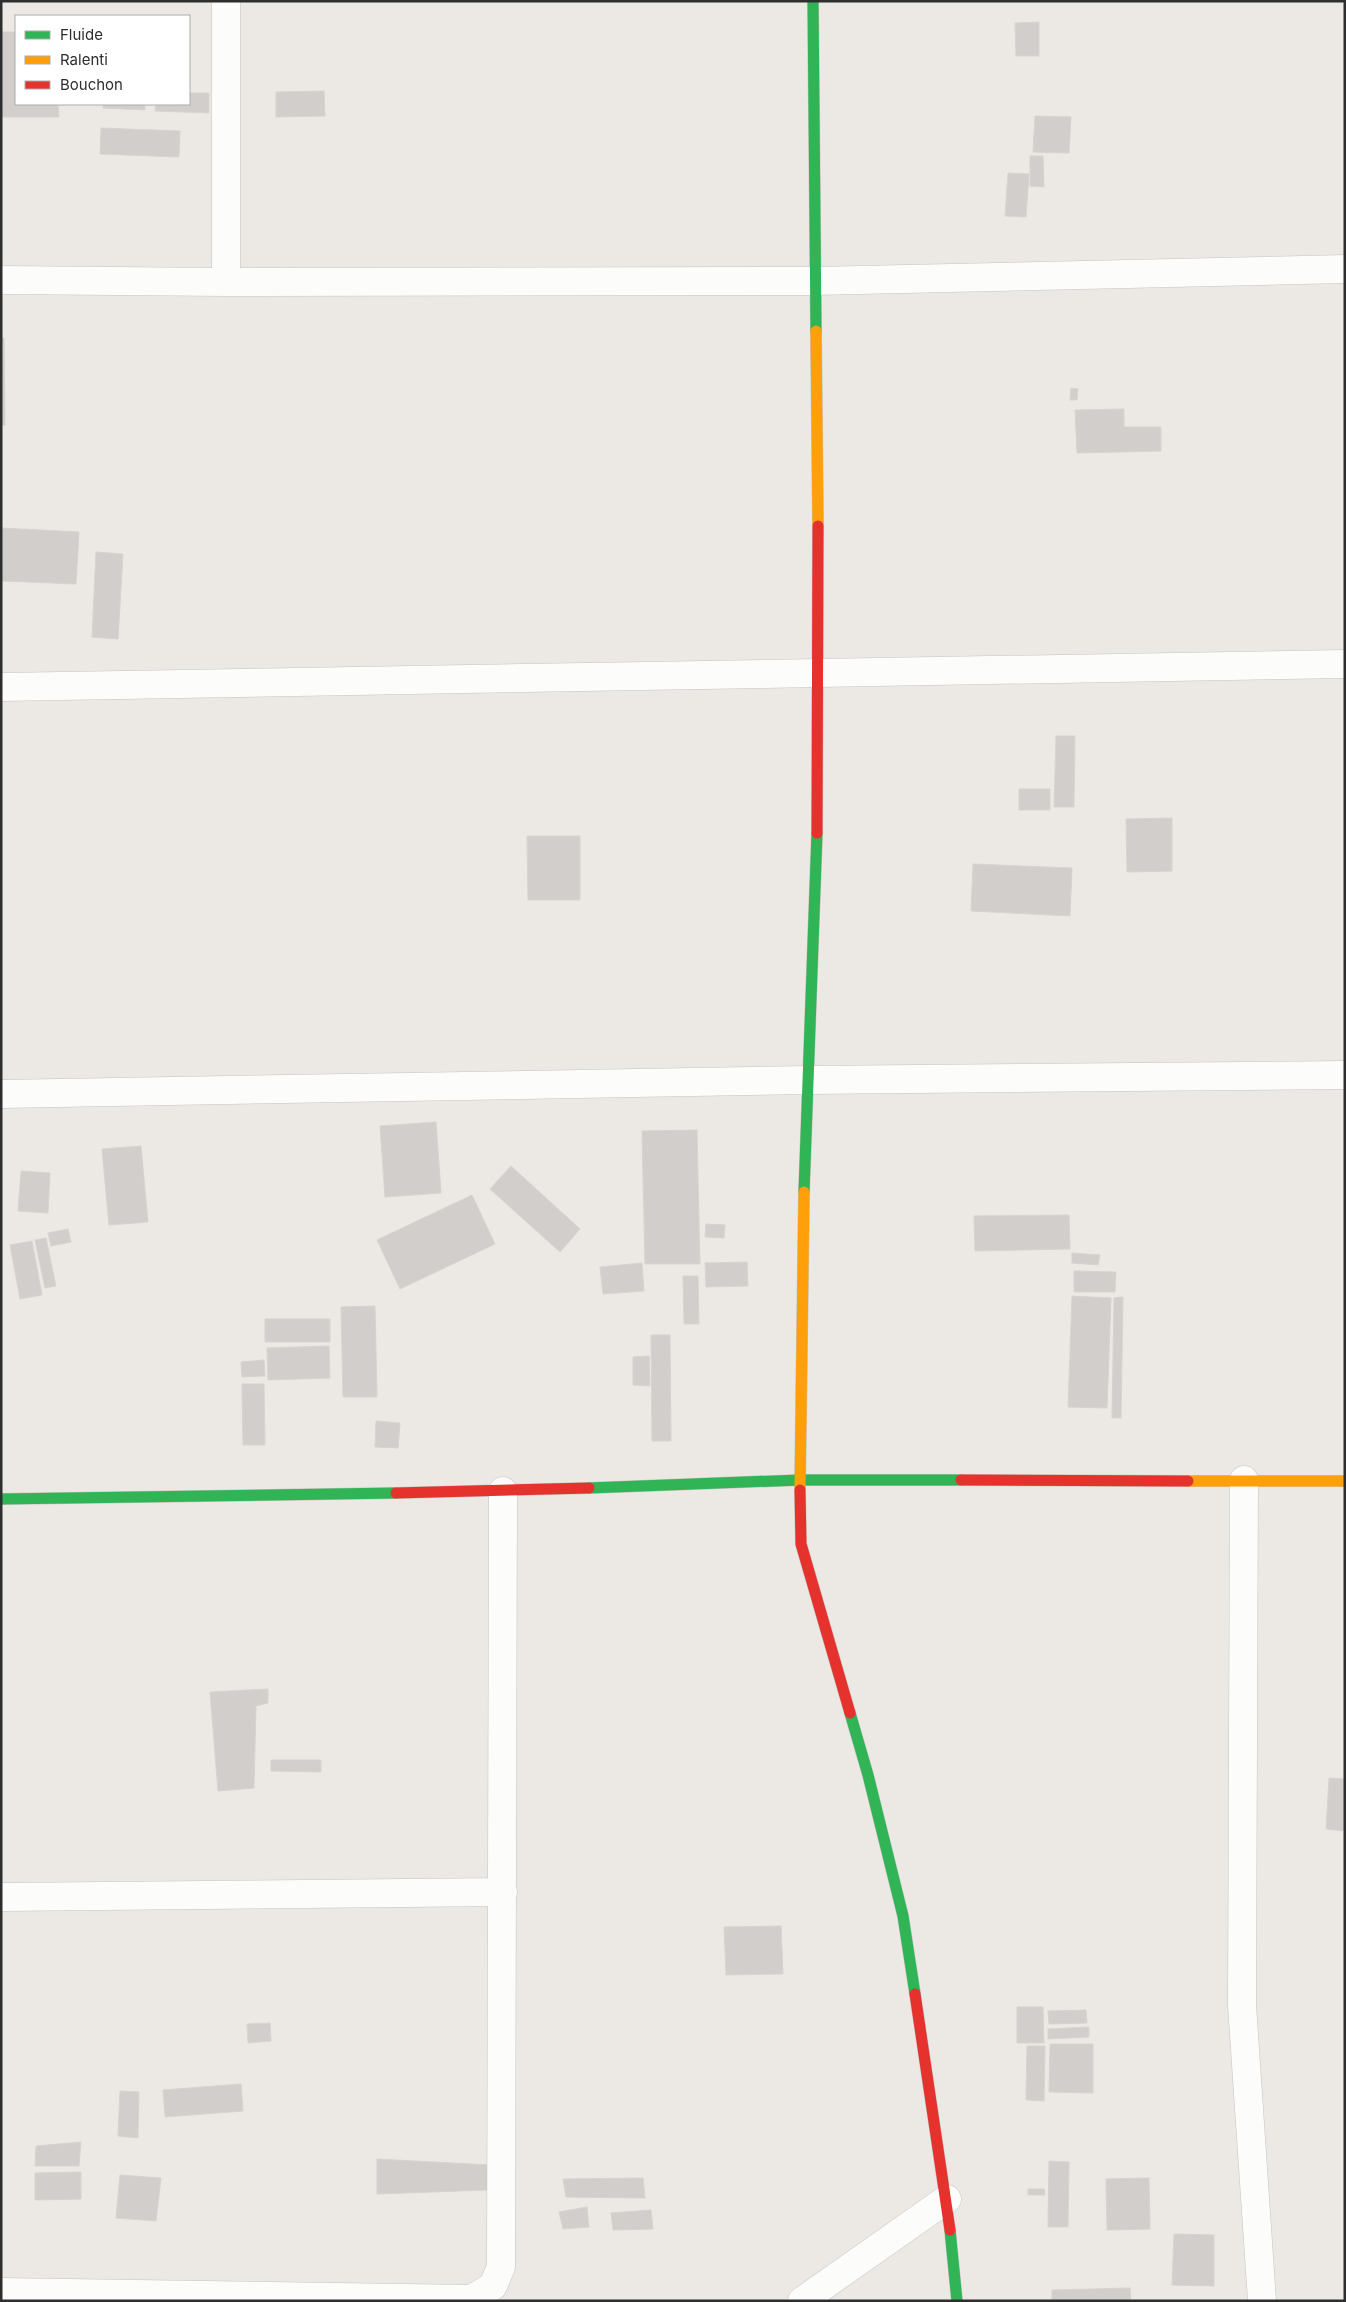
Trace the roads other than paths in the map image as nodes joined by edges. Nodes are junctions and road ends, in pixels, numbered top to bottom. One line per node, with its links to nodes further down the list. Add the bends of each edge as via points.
1 (226, 1): 6 (street)
2 (813, 1): 5 (street)
3 (1345, 269): 5 (street)
4 (1, 280): 6 (street)
5 (814, 281): 6 (street); 8 (street)
6 (226, 282)
7 (1345, 664): 8 (street)
8 (819, 672): 9 (street); 11 (street, via 817,861)
9 (1, 687)
10 (1345, 1075): 11 (street)
11 (809, 1080): 12 (street); 13 (street, via 803,1224)
12 (1, 1094)
13 (800, 1480): 14 (street); 16 (street); 20 (street, via 801,1544 868,1775 903,1916)
14 (1244, 1480): 15 (street); 25 (street, via 1242,2005)
15 (1345, 1481)
16 (504, 1492): 17 (street); 18 (street)
17 (1, 1499)
18 (503, 1892): 19 (street); 22 (street, via 502,2268 493,2286 472,2299)
19 (1, 1897)
20 (947, 2200): 23 (street); 24 (street)
21 (17, 2295): 22 (street)
22 (396, 2299)
23 (802, 2301)
24 (956, 2301)
25 (1262, 2301)

